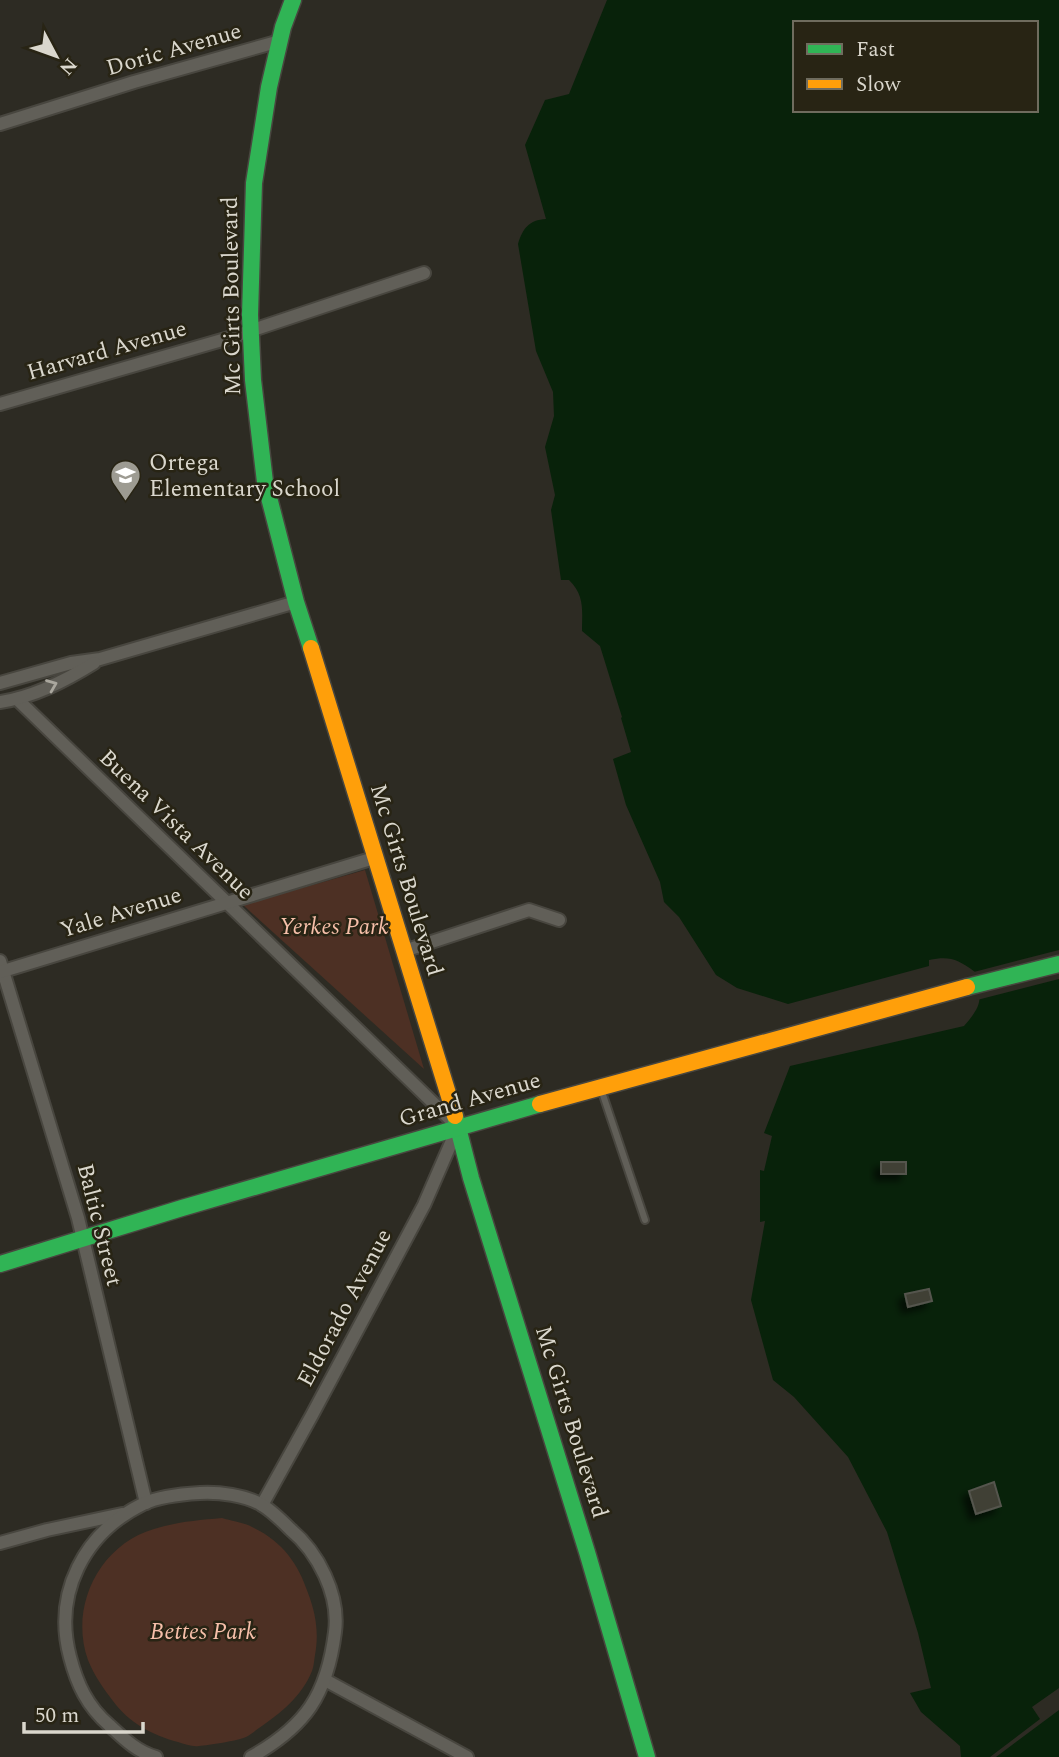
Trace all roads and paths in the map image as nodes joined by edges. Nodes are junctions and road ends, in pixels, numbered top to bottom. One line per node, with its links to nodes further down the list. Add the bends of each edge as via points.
1 (293, 0): 2 (street, Mc Girts Boulevard)
2 (280, 41): 3 (street, Doric Avenue); 5 (street, Mc Girts Boulevard, via 254,183)
3 (0, 124)
4 (424, 274): 5 (street, Harvard Avenue)
5 (251, 331): 6 (street, Harvard Avenue); 7 (street, Mc Girts Boulevard, via 265,482)
6 (0, 404)
7 (296, 602): 8 (street); 12 (street, Mc Girts Boulevard)
8 (100, 659): 9 (street); 10 (street, one-way to 8)
9 (0, 683)
10 (18, 699): 11 (street); 13 (street, Buena Vista Avenue)
11 (0, 702)
12 (374, 858): 13 (street, Yale Avenue); 15 (street, Mc Girts Boulevard)
13 (225, 903): 17 (street, Yale Avenue); 19 (street, Buena Vista Avenue)
14 (559, 920): 15 (street, via 529,910)
15 (404, 951): 19 (street, Mc Girts Boulevard)
16 (1059, 964): 18 (street, Grand Avenue)
17 (1, 968): 21 (street, Baltic Street)
18 (601, 1087): 19 (street, Grand Avenue); 20 (lane)
19 (458, 1127): 21 (street, Grand Avenue); 24 (street, Eldorado Avenue, via 424,1205); 32 (street, Mc Girts Boulevard)
20 (645, 1220)
21 (83, 1239): 22 (street, Grand Avenue); 23 (street, Baltic Street)
22 (0, 1264)
23 (146, 1503): 24 (street, via 176,1495 223,1493); 25 (street)
24 (262, 1505): 27 (street, via 303,1541 324,1575 336,1626)
25 (128, 1513): 26 (street); 28 (street, via 93,1543 78,1564 64,1617 75,1679)
26 (0, 1543)
27 (326, 1680): 30 (street, via 303,1717); 31 (street)
28 (130, 1752): 29 (street)
29 (156, 1757)
30 (251, 1757)
31 (467, 1757)
32 (647, 1757)

